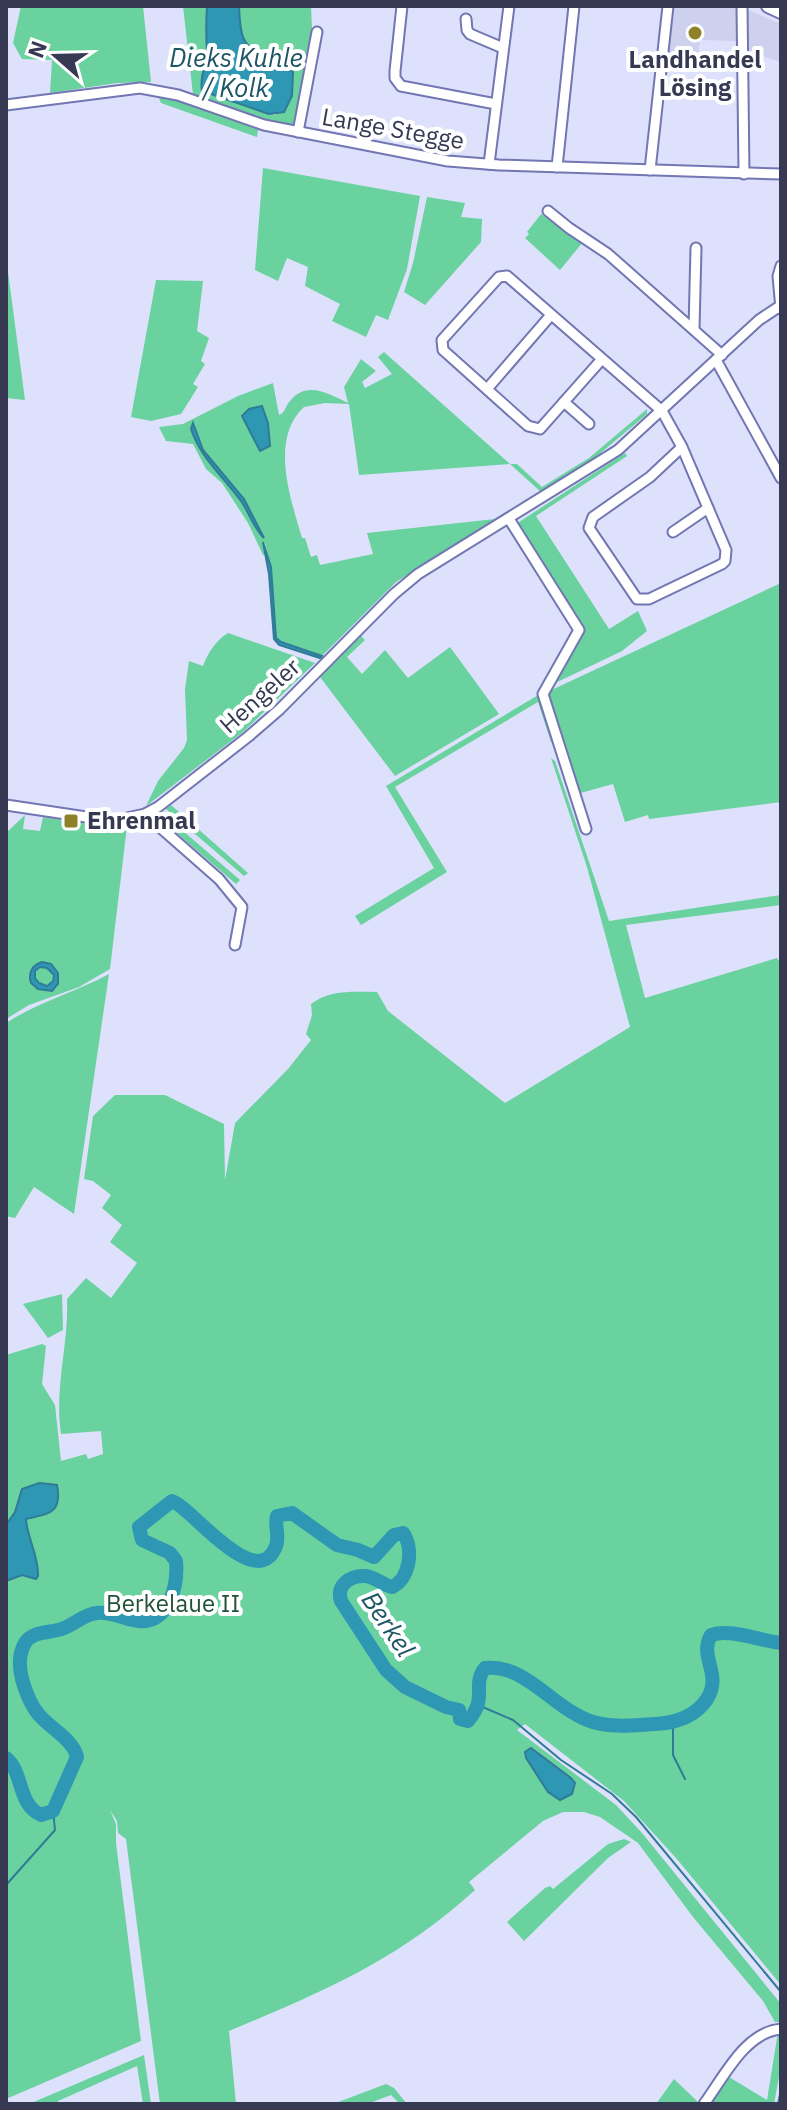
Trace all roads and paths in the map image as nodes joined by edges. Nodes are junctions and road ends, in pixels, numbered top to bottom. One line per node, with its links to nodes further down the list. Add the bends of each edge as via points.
1 (402, 6): 11 (street, via 395,71 401,86)
2 (509, 6): 10 (street)
3 (574, 6): 15 (street)
4 (668, 6): 16 (street)
5 (742, 6): 17 (street)
6 (768, 6): 7 (main road)
7 (781, 12)
8 (466, 19): 10 (street, via 470,34)
9 (317, 32): 13 (street)
10 (503, 48): 11 (street)
11 (496, 104): 14 (street)
12 (6, 105): 13 (street, Lange Stegge, via 140,88)
13 (298, 132): 14 (street, Lange Stegge)
14 (489, 164): 15 (street, Lange Stegge)
15 (557, 167): 16 (street, Lange Stegge)
16 (650, 170): 17 (street, Lange Stegge)
17 (744, 174): 18 (street, Lange Stegge)
18 (781, 174)
19 (548, 211): 24 (street, via 608,254)
20 (696, 248): 24 (street)
21 (781, 266): 22 (street)
22 (780, 308): 25 (street, Hengeler)
23 (551, 315): 26 (street); 27 (street); 27 (street, via 507,276 499,277 442,340 443,350)
24 (694, 329): 25 (street)
25 (719, 357): 29 (street, Hengeler); 32 (street)
26 (602, 359): 28 (street); 29 (street)
27 (487, 389): 28 (street, via 528,426 540,429)
28 (564, 402): 30 (street)
29 (662, 411): 31 (street); 34 (street, Hengeler, via 618,450)
30 (589, 424)
31 (682, 447): 33 (street); 33 (street, via 593,517 589,528 631,593 649,599 725,561 726,550)
32 (781, 478)
33 (708, 508): 35 (street)
34 (509, 519): 37 (street, Hengeler, via 418,574 280,709); 38 (street, via 579,630 543,694)
35 (673, 532)
36 (6, 805): 37 (street, Hengeler, via 113,821)
37 (145, 814): 39 (street, via 219,879 242,907)
38 (586, 829)
39 (235, 945)
40 (781, 2029): 41 (street, via 765,2032 749,2044)
41 (704, 2104)

